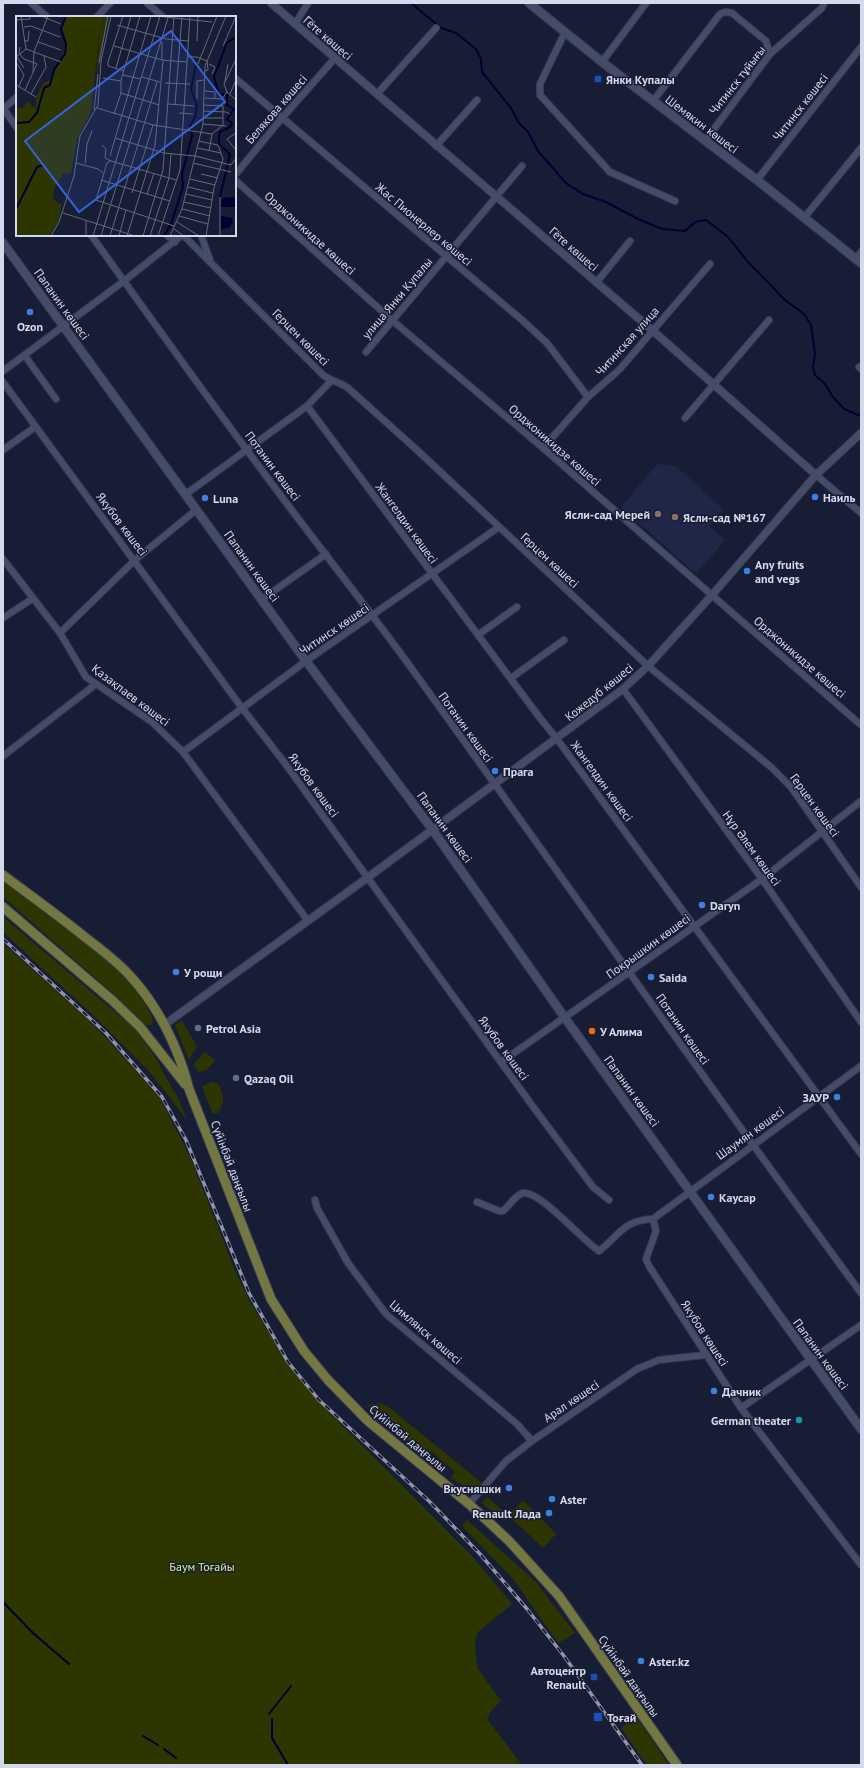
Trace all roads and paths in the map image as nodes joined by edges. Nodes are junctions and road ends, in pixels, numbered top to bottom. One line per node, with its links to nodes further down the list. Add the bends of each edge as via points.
1 (31, 3): 9 (street)
2 (110, 3): 10 (street)
3 (147, 3): 11 (street)
4 (271, 3): 12 (street, Гёте көшесі)
5 (308, 3): 12 (street)
6 (530, 3): 14 (main road, Шемякин көшесі)
7 (646, 3): 18 (street)
8 (824, 3): 16 (street, Читинск тұйығы, via 822,8)
9 (46, 16)
10 (98, 16)
11 (162, 16)
12 (295, 24): 17 (street, Гёте көшесі)
13 (436, 28): 20 (street)
14 (565, 32): 18 (main road, Шемякин көшесі); 35 (street, via 540,84 540,95 610,172)
15 (861, 47): 32 (street, Читинск көшесі)
16 (770, 54): 23 (street, via 766,41 732,13 720,14); 27 (street, Читинск тұйығы)
17 (335, 58): 20 (street, Гёте көшесі); 25 (street, Белякова көшесі)
18 (602, 62): 23 (main road, Шемякин көшесі)
19 (236, 79): 25 (street, Жас Пионерлер көшесі)
20 (377, 94): 28 (street, Гёте көшесі)
21 (16, 98): 24 (street)
22 (477, 100): 28 (street)
23 (652, 101): 27 (main road, Шемякин көшесі)
24 (3, 109): 26 (street)
25 (282, 118): 31 (street, Белякова көшесі); 45 (street, Жас Пионерлер көшесі)
26 (16, 127)
27 (705, 141): 32 (main road, Шемякин көшесі)
28 (436, 146): 34 (street, Гёте көшесі)
29 (861, 148): 36 (street)
30 (522, 166): 34 (street, улица Янки Купалы)
31 (236, 175)
32 (757, 180): 36 (main road, Шемякин көшесі)
33 (236, 181): 52 (street, Орджоникидзе көшесі)
34 (496, 197): 45 (street, улица Янки Купалы); 50 (street, Гёте көшесі)
35 (675, 200)
36 (804, 218): 46 (main road, Шемякин көшесі)
37 (92, 236): 49 (street, Потанин көшесі)
38 (168, 236): 43 (street)
39 (181, 236): 43 (street)
40 (183, 236): 47 (street, Герцен көшесі)
41 (201, 236): 47 (street)
42 (630, 241): 50 (street)
43 (175, 242): 49 (street)
44 (3, 243): 53 (main road, Папанин көшесі)
45 (446, 258): 52 (street, улица Янки Купалы); 61 (street, Жас Пионерлер көшесі, via 547,343)
46 (859, 258)
47 (210, 262): 58 (street, Герцен көшесі, via 323,376)
48 (710, 264): 54 (street, Читинская улица)
49 (124, 281): 53 (street); 69 (street, Потанин көшесі)
50 (596, 283): 54 (street, Гёте көшесі)
51 (769, 320): 60 (street)
52 (393, 321): 55 (street, улица Янки Купалы); 67 (street, Орджоникидзе көшесі)
53 (64, 326): 56 (street); 71 (main road, Папанин көшесі)
54 (652, 330): 60 (street, Гёте көшесі); 61 (street, Читинская улица, via 619,370)
55 (366, 352)
56 (24, 356): 57 (street); 62 (street)
57 (3, 371)
58 (331, 381): 63 (street); 74 (street, Герцен көшесі, via 348,388)
59 (3, 382): 65 (street, Якубов көшесі)
60 (714, 385): 64 (street); 70 (street, Гёте көшесі)
61 (588, 397): 67 (street, Читинская улица)
62 (56, 399)
63 (307, 406): 69 (street); 78 (street, Жангелдин көшесі)
64 (685, 418)
65 (35, 428): 68 (street); 77 (street, Якубов көшесі)
66 (861, 434): 70 (street, Кожедуб көшесі)
67 (543, 448): 79 (street, Орджоникидзе көшесі)
68 (3, 450)
69 (247, 450): 71 (street); 75 (street, Потанин көшесі)
70 (816, 475): 73 (street, Гёте көшесі); 79 (street, Кожедуб көшесі)
71 (186, 494): 72 (main road, Папанин көшесі)
72 (196, 510): 77 (street); 81 (main road, Папанин көшесі)
73 (861, 513)
74 (498, 526): 78 (street, Читинск көшесі); 89 (street, Герцен көшесі)
75 (326, 554): 81 (street); 83 (street, Потанин көшесі)
76 (3, 559): 80 (street, Қазақпаев көшесі)
77 (135, 560): 85 (street); 93 (street, Якубов көшесі)
78 (432, 574): 83 (street, Читинск көшесі); 86 (street, Жангелдин көшесі)
79 (712, 596): 89 (street, Кожедуб көшесі); 94 (street, Орджоникидзе көшесі)
80 (32, 599): 84 (street); 85 (street, Қазақпаев көшесі)
81 (262, 600): 88 (main road, Папанин көшесі)
82 (517, 607): 86 (street)
83 (372, 616): 88 (street, Читинск көшесі); 98 (street, Потанин көшесі)
84 (3, 618)
85 (60, 633): 91 (street, Қазақпаев көшесі, via 86,677)
86 (478, 635): 90 (street, Жангелдин көшесі)
87 (564, 640): 90 (street)
88 (306, 661): 93 (street, Читинск көшесі); 100 (main road, Папанин көшесі)
89 (648, 666): 92 (street, Кожедуб көшесі); 101 (street, Герцен көшесі, via 771,766 791,787)
90 (511, 678): 95 (street, Жангелдин көшесі)
91 (96, 684): 96 (street, Қазақпаев көшесі, via 152,722); 97 (street)
92 (623, 689): 95 (street, Кожедуб көшесі); 104 (street, Нұр Әлем көшесі)
93 (242, 708): 96 (street, Читинск көшесі); 103 (street, Якубов көшесі)
94 (861, 725)
95 (557, 739): 98 (street, Кожедуб көшесі); 108 (street, Жангелдин көшесі)
96 (183, 752): 107 (street, Қазақпаев көшесі)
97 (3, 756)
98 (494, 785): 100 (street, Кожедуб көшесі); 109 (street, Потанин көшесі)
99 (861, 801): 101 (street, Покрышкин көшесі)
100 (432, 829): 103 (street, Кожедуб көшесі); 110 (main road, Папанин көшесі)
101 (822, 833): 104 (street, Покрышкин көшесі); 105 (street, Герцен көшесі)
102 (3, 876): 112 (main road, Сүйінбай даңғылы, via 111,957 149,999)
103 (368, 878): 107 (street, Кожедуб көшесі); 113 (street, Якубов көшесі)
104 (762, 880): 108 (street, Покрышкин көшесі); 111 (street, Нұр Әлем көшесі)
105 (861, 887)
106 (3, 907): 115 (main road, Сүйінбай даңғылы, via 140,1027)
107 (308, 921): 112 (street, Кожедуб көшесі)
108 (695, 926): 109 (street, Покрышкин көшесі); 116 (street, Жангелдин көшесі)
109 (630, 972): 110 (street, Покрышкин көшесі); 117 (street, Потанин көшесі)
110 (565, 1018): 113 (street, Покрышкин көшесі); 119 (main road, Папанин көшесі)
111 (861, 1022)
112 (164, 1025): 115 (main road, Сүйінбай даңғылы, via 184,1069)
113 (501, 1062): 121 (street, Якубов көшесі, via 593,1187)
114 (861, 1066): 116 (street, Шаумян көшесі)
115 (189, 1088): 131 (main road, Сүйінбай даңғылы, via 271,1299 304,1351 368,1421)
116 (820, 1096): 117 (street, Шаумян көшесі); 118 (street, Жангелдин көшесі)
117 (753, 1144): 119 (street, Шаумян көшесі); 124 (street, Потанин көшесі)
118 (861, 1154)
119 (690, 1192): 123 (street, Шаумян көшесі); 127 (main road, Папанин көшесі)
120 (315, 1200): 130 (street, Цимлянск көшесі, via 348,1264 386,1314 517,1424)
121 (609, 1200)
122 (477, 1202): 123 (street, via 503,1211 519,1195 529,1194 547,1205 599,1252 620,1230 640,1219)
123 (653, 1219): 126 (street, Якубов көшесі, via 656,1231 646,1259)
124 (861, 1293)
125 (861, 1325): 127 (street)
126 (705, 1355): 128 (street, Якубов көшесі); 130 (street, Арал көшесі, via 659,1360 637,1369)
127 (811, 1360): 128 (street); 129 (main road, Папанин көшесі)
128 (741, 1408): 132 (street, Якубов көшесі)
129 (861, 1429)
130 (532, 1441): 131 (street, Арал көшесі, via 506,1461)
131 (469, 1504): 133 (main road, Сүйінбай даңғылы, via 510,1542 559,1596)
132 (861, 1565)
133 (678, 1765)

